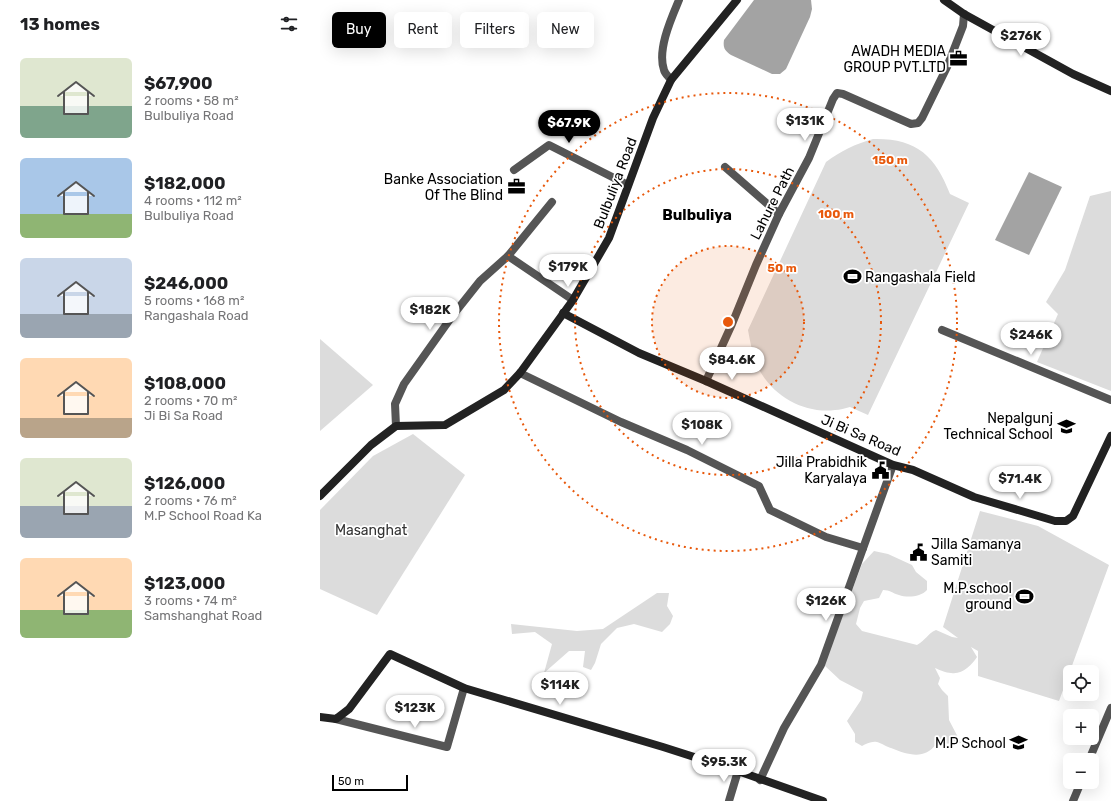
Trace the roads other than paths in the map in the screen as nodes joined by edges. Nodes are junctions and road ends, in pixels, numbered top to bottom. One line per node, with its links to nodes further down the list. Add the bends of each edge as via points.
1 (679, 0): 5 (street, via 661,57 664,72)
2 (737, 0): 5 (main road, Bulbuliya Road)
3 (944, 0): 4 (main road)
4 (964, 14): 6 (main road, via 1073,74); 11 (street, Lahure Path, via 964,26 947,67 918,123 911,124 837,93 809,158)
5 (671, 80): 9 (main road, Bulbuliya Road)
6 (1111, 91)
7 (726, 167): 11 (street)
8 (514, 170): 9 (street, via 549,145)
9 (628, 185): 13 (main road, Bulbuliya Road, via 609,238)
10 (552, 202): 12 (street)
11 (779, 214): 17 (street, Lahure Path)
12 (508, 256): 13 (street); 19 (street, via 480,281 404,384 395,404)
13 (573, 300): 14 (main road, Bulbuliya Road)
14 (563, 313): 16 (main road, Bulbuliya Road); 17 (main road, Ji Bi Sa Road, via 638,353)
15 (942, 330): 18 (street)
16 (520, 373): 19 (main road, Bulbuliya Road, via 504,390 445,425); 23 (street, via 759,486 770,510 826,537)
17 (706, 381): 21 (main road, Ji Bi Sa Road)
18 (1111, 400)
19 (396, 426): 22 (main road, via 371,445)
20 (1111, 436): 21 (main road, Ji Bi Sa Road, via 1073,516 1066,522 974,497 913,470)
21 (893, 465): 23 (street)
22 (320, 496)
23 (863, 548): 30 (street, via 821,665 784,728)
24 (464, 688): 27 (main road, via 390,654 349,709); 27 (street, via 447,747); 29 (main road)
25 (1111, 708): 28 (street)
26 (320, 717): 27 (main road)
27 (336, 719)
28 (1092, 753)
29 (738, 771): 30 (main road); 32 (street)
30 (760, 780): 33 (main road)
31 (1078, 789): 34 (street)
32 (729, 801)
33 (823, 801)
34 (1073, 801)

